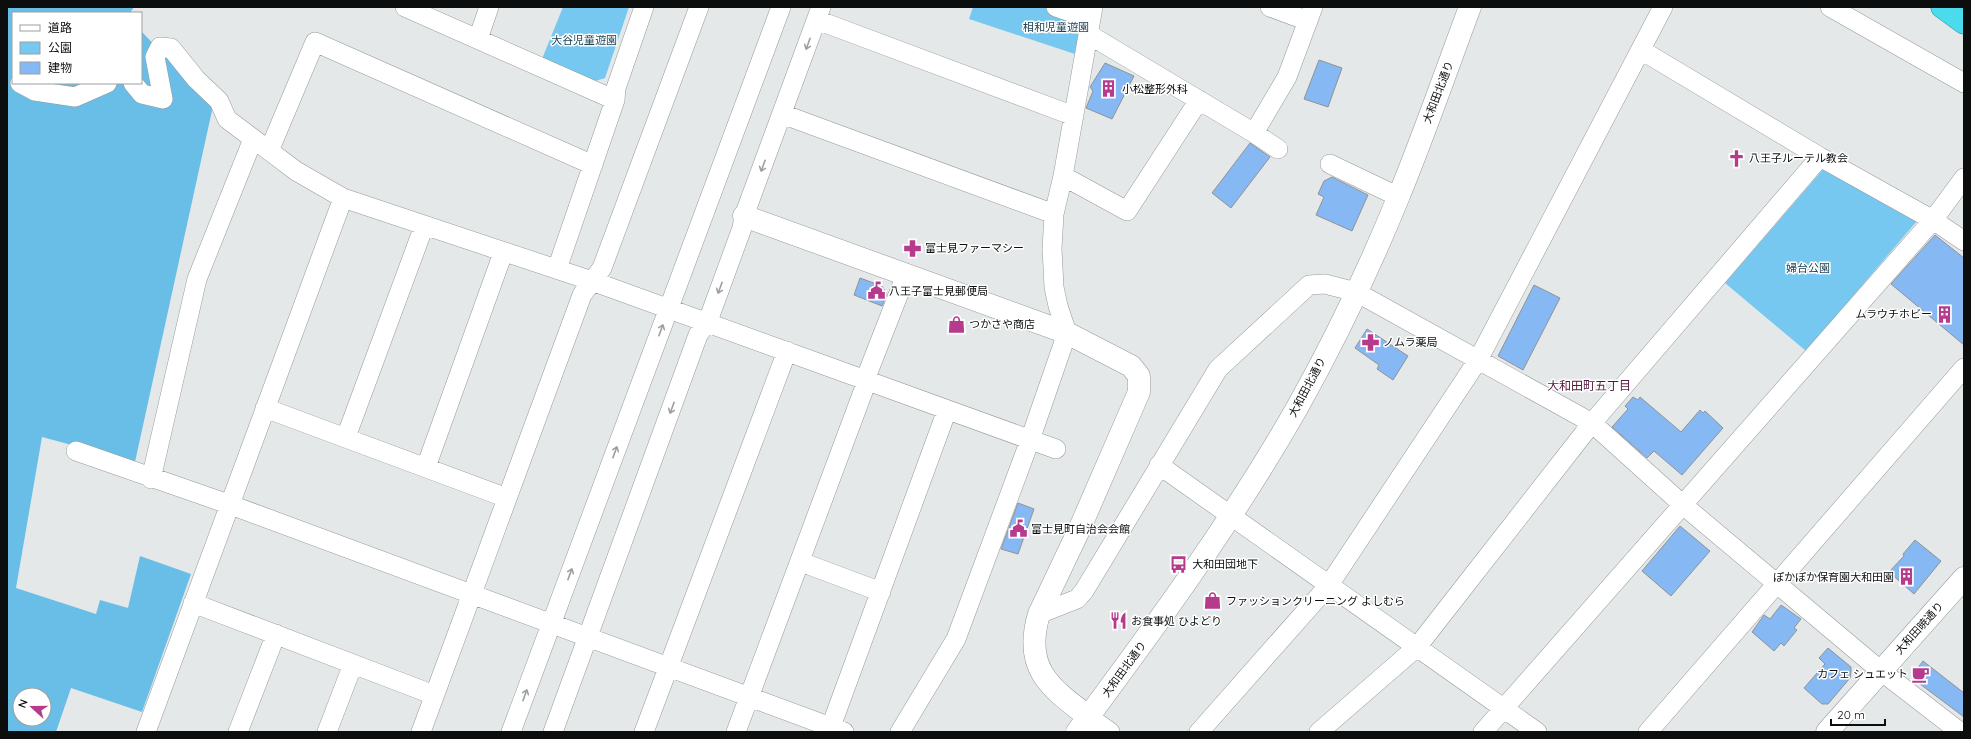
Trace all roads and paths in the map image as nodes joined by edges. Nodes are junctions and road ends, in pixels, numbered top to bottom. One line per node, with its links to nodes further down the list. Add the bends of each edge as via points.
1 (489, 7): 16 (street)
2 (644, 7): 22 (street, via 616,88)
3 (699, 7): 45 (street, via 602,268)
4 (781, 7): 47 (street)
5 (1056, 7): 14 (street)
6 (1270, 7): 13 (street)
7 (1470, 7): 35 (street, 大和田北通り)
8 (1663, 7): 17 (street)
9 (1830, 7): 18 (street)
10 (1942, 7): 15 (highway)
11 (409, 8): 16 (street)
12 (819, 13): 24 (street, one-way to 24); 25 (street)
13 (1311, 14): 26 (street, via 1287,77)
14 (1091, 20): 23 (street); 25 (street)
15 (1964, 23)
16 (478, 39): 22 (street)
17 (1641, 50): 30 (street); 51 (street)
18 (1964, 83)
19 (22, 84): 20 (street, via 35,91 75,97)
20 (105, 84)
21 (134, 84): 27 (street, via 142,94 163,99 155,57 160,47 171,48 196,79 219,101 227,119)
22 (615, 100): 31 (street)
23 (1199, 100): 26 (street); 33 (street, via 1127,211)
24 (782, 114): 37 (street); 38 (street, one-way to 38)
25 (1074, 116): 33 (street)
26 (1254, 133): 28 (street)
27 (253, 139): 29 (street); 63 (street, via 198,279)
28 (1278, 149)
29 (269, 151): 31 (street, via 315,42); 36 (street, via 296,171)
30 (1820, 157): 39 (street); 56 (street)
31 (593, 164): 43 (street)
32 (1330, 164): 35 (street)
33 (1063, 176): 37 (street)
34 (1964, 178): 39 (street)
35 (1399, 197): 46 (street, 大和田北通り)
36 (343, 198): 40 (street); 54 (street)
37 (1054, 214): 49 (street, via 1054,287)
38 (744, 216): 44 (street); 48 (street, one-way to 48)
39 (1933, 220): 41 (street); 65 (street)
40 (424, 226): 42 (street); 57 (street)
41 (1964, 241)
42 (503, 252): 43 (street); 62 (street)
43 (557, 269): 45 (street)
44 (906, 275): 49 (street); 53 (street)
45 (592, 281): 47 (street); 64 (street, via 582,295)
46 (1356, 292): 51 (street); 61 (street, via 1325,284 1309,285 1218,369); 67 (street, 大和田北通り, via 1297,407)
47 (669, 308): 48 (street); 76 (street, one-way to 47)
48 (708, 321): 50 (street); 78 (street, one-way to 78, via 698,336)
49 (1066, 332): 58 (street); 75 (street, via 1131,366 1139,376 1139,392)
50 (787, 351): 53 (street); 81 (street)
51 (1478, 360): 56 (street); 71 (street)
52 (1964, 368): 70 (street)
53 (866, 381): 55 (street); 68 (street)
54 (265, 408): 57 (street); 66 (street)
55 (947, 410): 58 (street); 72 (street)
56 (1592, 423): 65 (street); 79 (street)
57 (346, 437): 62 (street)
58 (1030, 440): 59 (street); 96 (street, via 956,639)
59 (1056, 449)
60 (76, 451): 63 (street)
61 (1159, 465): 67 (street); 75 (street, via 1084,591 1072,601)
62 (426, 467): 64 (street)
63 (151, 479): 66 (street)
64 (507, 498): 73 (street)
65 (1683, 505): 70 (street); 85 (street)
66 (230, 506): 73 (street); 74 (street)
67 (1230, 515): 71 (street); 86 (street, 大和田北通り, via 1179,594)
68 (801, 562): 72 (street); 84 (street)
69 (1964, 578): 82 (street, 大和田暁通り)
70 (1777, 583): 82 (street); 102 (street)
71 (1329, 585): 79 (street); 98 (street)
72 (881, 592): 87 (street)
73 (471, 596): 76 (street); 83 (street)
74 (193, 603): 77 (street); 88 (street)
75 (1039, 614): 86 (street, via 1033,644 1039,668 1046,681 1065,700)
76 (552, 624): 78 (street); 92 (street, one-way to 76)
77 (276, 634): 80 (street); 89 (street)
78 (588, 638): 81 (street); 93 (street)
79 (1417, 647): 85 (street); 99 (street)
80 (353, 664): 83 (street); 90 (street)
81 (668, 668): 84 (street); 94 (street)
82 (1882, 671): 103 (street, 大和田暁通り); 104 (street)
83 (434, 695): 91 (street)
84 (749, 697): 87 (street); 95 (street)
85 (1504, 708): 100 (street); 101 (street)
86 (1083, 724): 97 (street)
87 (834, 730)
88 (146, 732)
89 (238, 732)
90 (327, 732)
91 (421, 732)
92 (511, 732)
93 (553, 732)
94 (644, 732)
95 (736, 732)
96 (900, 732)
97 (1110, 732)
98 (1199, 732)
99 (1319, 732)
100 (1483, 732)
101 (1537, 732)
102 (1648, 732)
103 (1827, 732)
104 (1960, 732)

